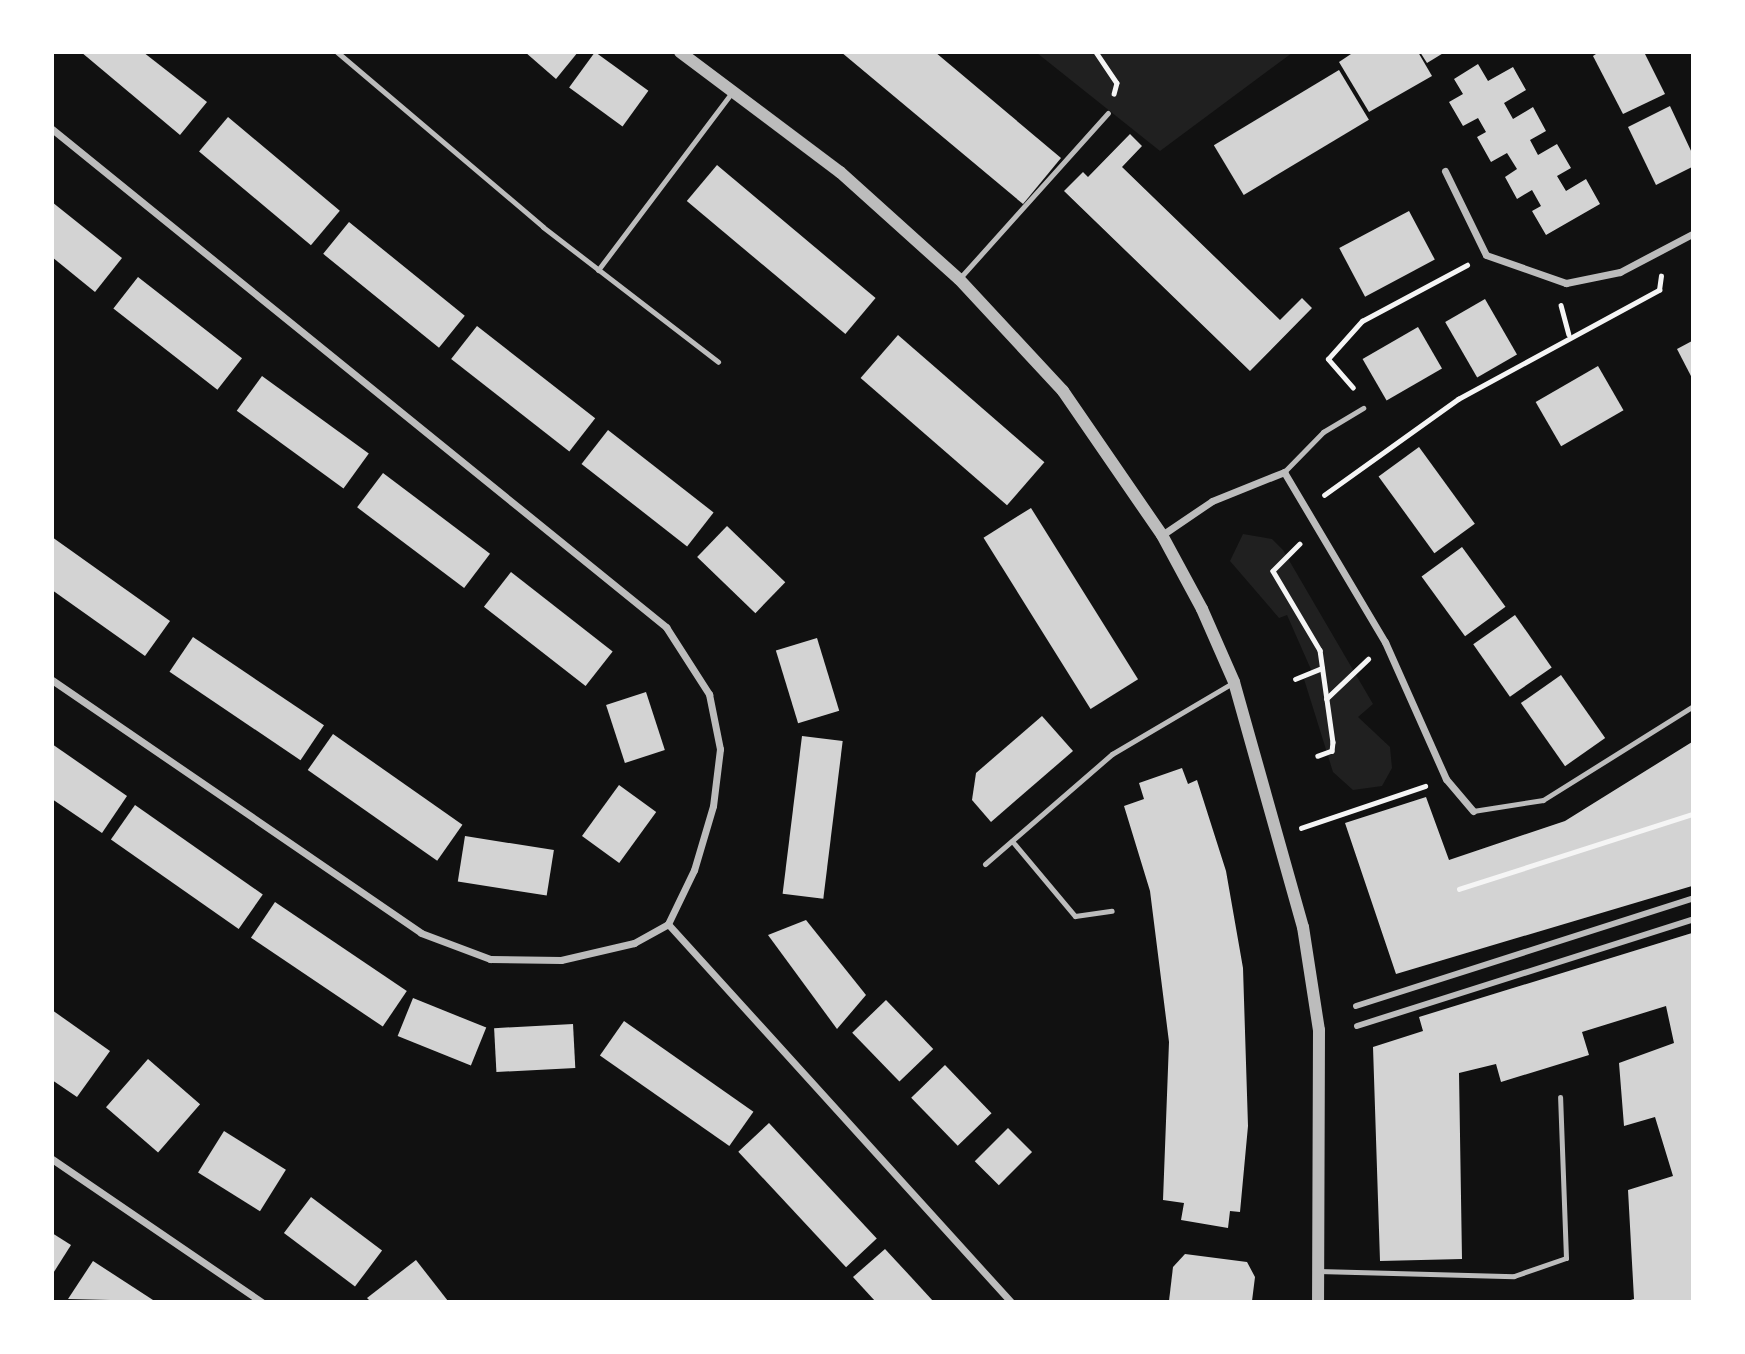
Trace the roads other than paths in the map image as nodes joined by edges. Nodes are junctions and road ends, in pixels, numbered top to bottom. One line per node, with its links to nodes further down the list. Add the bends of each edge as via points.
1 (337, 52): 8 (lane)
2 (680, 52): 3 (street)
3 (732, 92): 8 (lane); 9 (street, via 841,172)
4 (1108, 113): 9 (lane)
5 (52, 130): 23 (street, via 666,627 709,694 720,749 702,845)
6 (1445, 171): 7 (street, via 1486,255 1566,283 1620,272)
7 (1692, 234)
8 (598, 270): 10 (lane)
9 (959, 279): 13 (street, via 1063,391)
10 (718, 362)
11 (1363, 408): 12 (lane, via 1323,432)
12 (1284, 472): 13 (street, via 1212,501); 17 (street, via 1385,642 1446,779)
13 (1162, 535): 15 (street)
14 (52, 680): 23 (street, via 421,933 490,959 561,960 634,943)
15 (1234, 682): 18 (lane, via 1112,754); 28 (street, via 1280,835 1318,1030)
16 (1692, 707): 17 (lane, via 1544,800)
17 (1473, 811)
18 (1012, 841): 19 (lane); 21 (lane, via 1075,916)
19 (985, 864)
20 (1692, 899): 24 (street)
21 (1112, 911)
22 (1692, 920): 25 (street)
23 (668, 924): 30 (street)
24 (1356, 1006)
25 (1357, 1026)
26 (1560, 1097): 28 (lane, via 1566,1258 1514,1276)
27 (52, 1159): 29 (street)
28 (1318, 1271): 31 (street)
29 (262, 1301)
30 (1011, 1301)
31 (1318, 1301)

